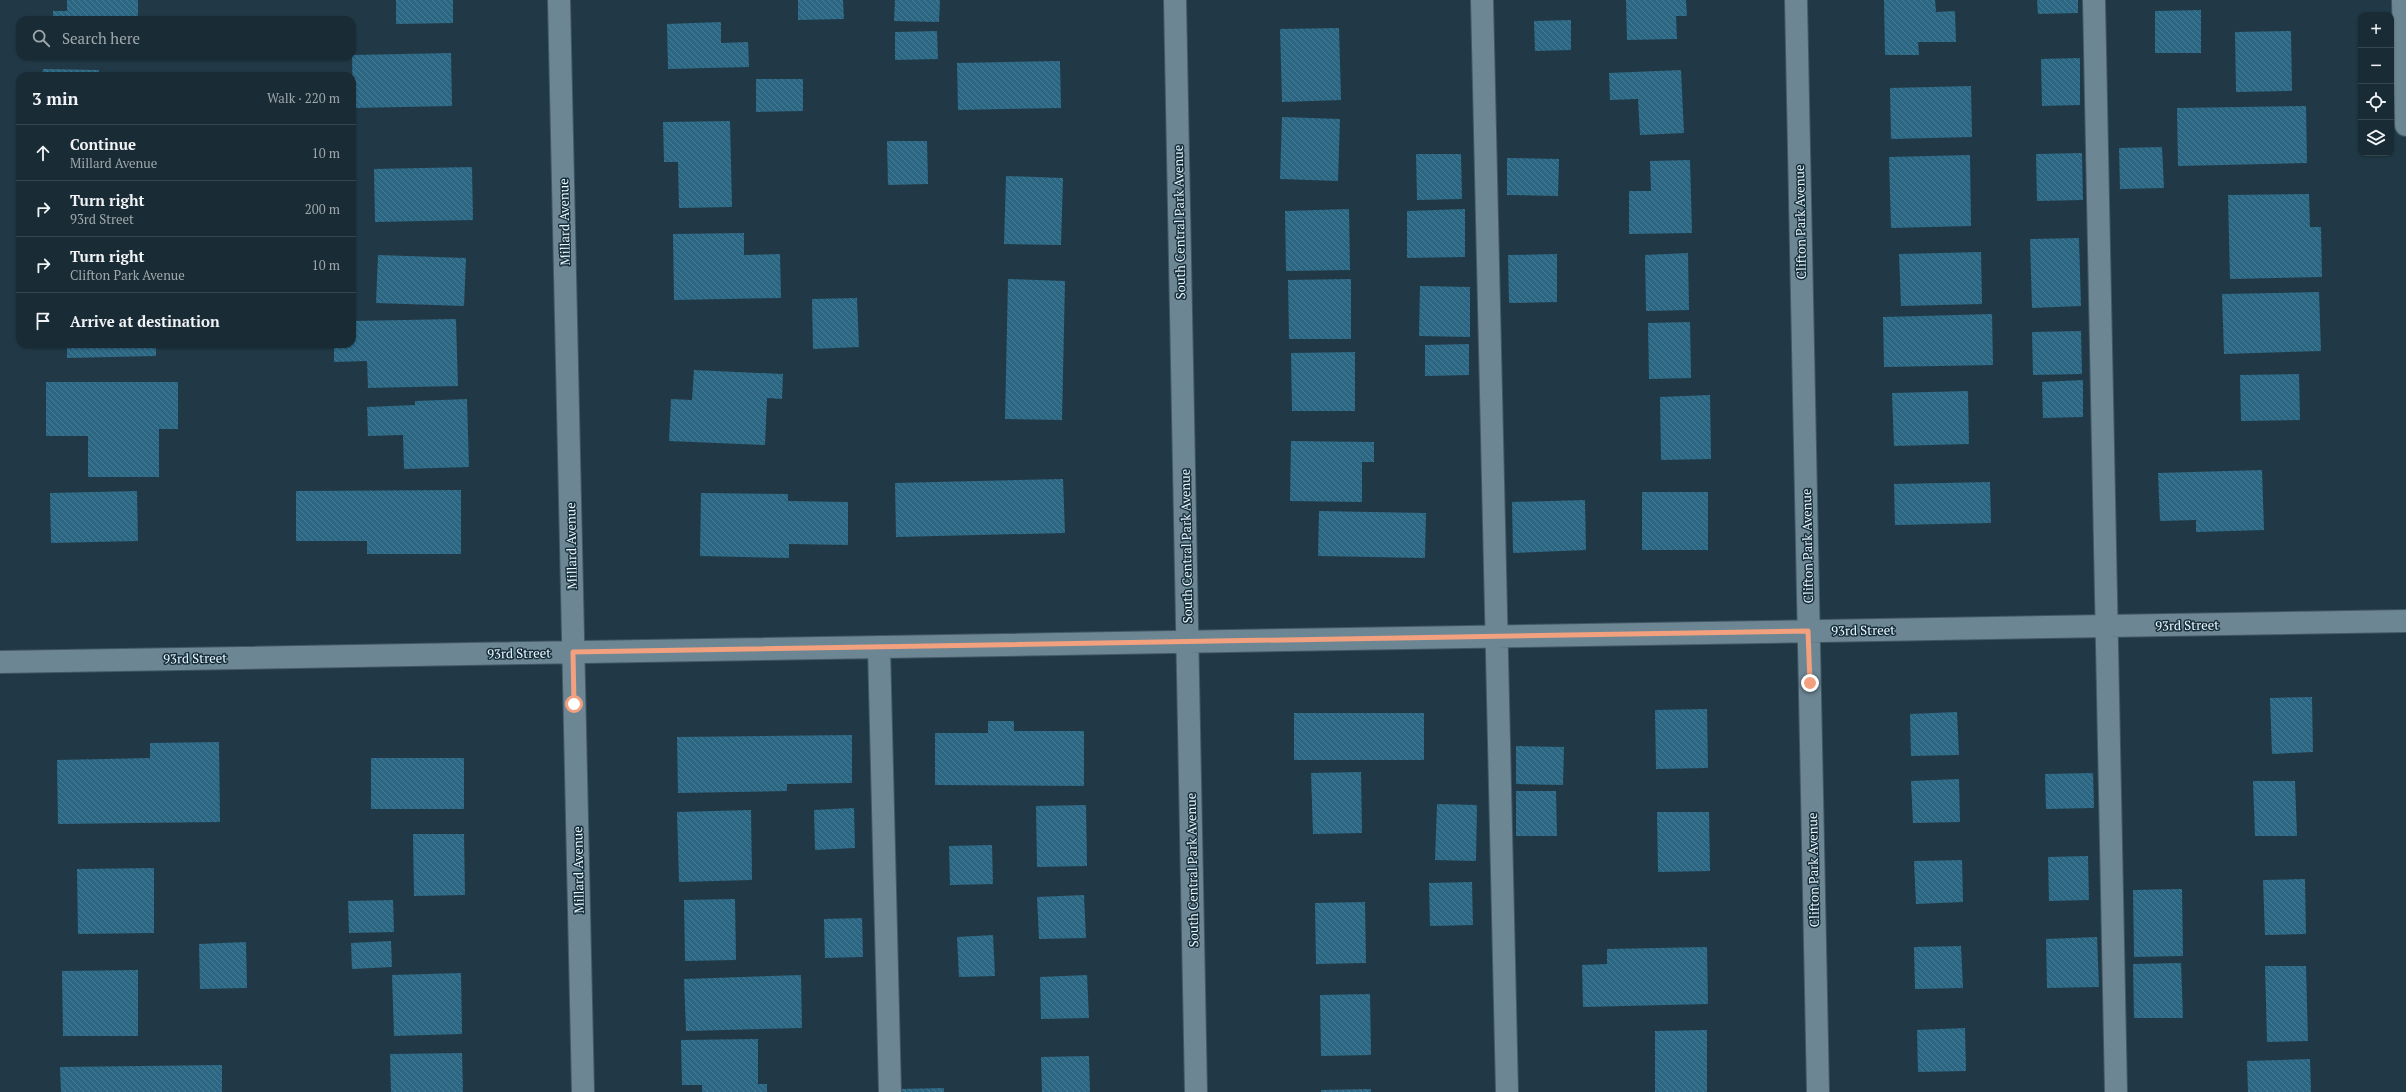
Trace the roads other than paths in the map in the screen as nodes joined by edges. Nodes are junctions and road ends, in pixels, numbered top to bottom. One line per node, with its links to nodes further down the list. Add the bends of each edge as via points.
1 (558, 0): 14 (street, Millard Avenue)
2 (1175, 0): 12 (street, South Central Park Avenue)
3 (1482, 0): 11 (street)
4 (1796, 0): 10 (street, Clifton Park Avenue)
5 (2094, 0): 9 (street)
6 (2403, 0): 7 (street)
7 (2406, 125)
8 (2406, 621): 9 (street, 93rd Street)
9 (2108, 626): 10 (street, 93rd Street); 21 (street)
10 (1808, 631): 11 (street, 93rd Street); 20 (street, Clifton Park Avenue)
11 (1498, 636): 12 (street, 93rd Street); 19 (street)
12 (1187, 642): 13 (street, 93rd Street); 18 (street, South Central Park Avenue)
13 (879, 647): 14 (street, 93rd Street); 17 (street)
14 (573, 652): 15 (street, 93rd Street); 16 (street, Millard Avenue)
15 (0, 662)
16 (583, 1092)
17 (890, 1092)
18 (1196, 1092)
19 (1507, 1092)
20 (1818, 1092)
21 (2116, 1092)

